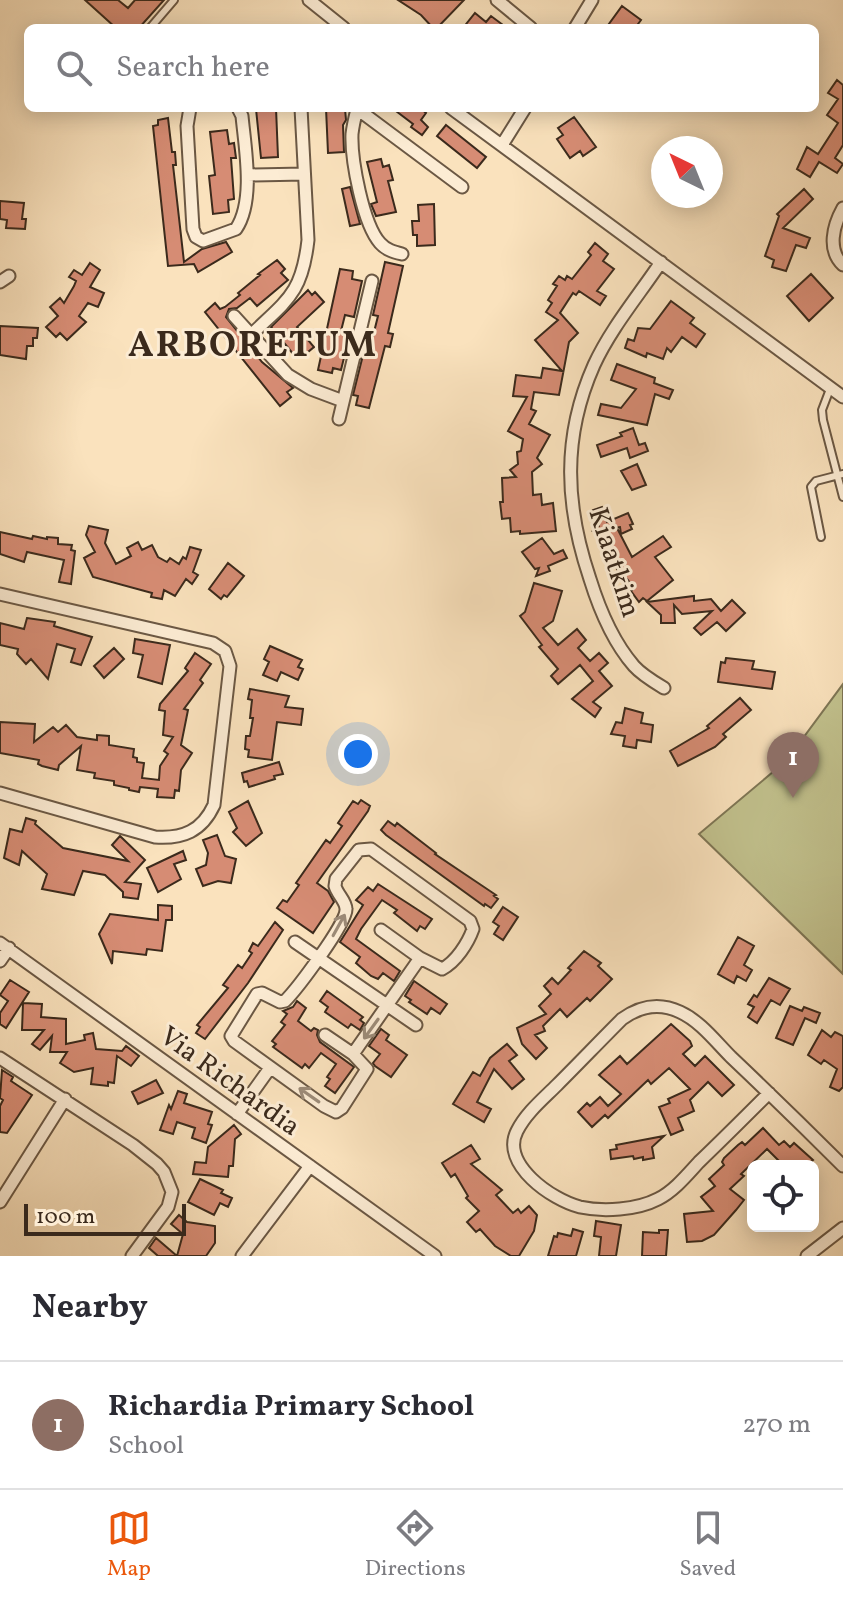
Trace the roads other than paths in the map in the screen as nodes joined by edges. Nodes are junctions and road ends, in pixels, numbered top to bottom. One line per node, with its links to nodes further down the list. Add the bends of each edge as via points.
1 (174, 0): 5 (lane)
2 (309, 0): 6 (street)
3 (497, 0): 7 (street)
4 (592, 0): 8 (street)
5 (153, 24)
6 (339, 24)
7 (526, 24)
8 (577, 24)
9 (189, 112): 18 (street, via 196,237 207,240 236,229)
10 (240, 112): 18 (street)
11 (301, 112): 17 (street)
12 (356, 112): 21 (street, via 353,149 368,218 383,247)
13 (361, 112): 19 (street)
14 (457, 112): 16 (street)
15 (523, 112): 16 (street)
16 (502, 145): 22 (street)
17 (304, 174): 18 (street); 26 (street, via 308,240 298,287)
18 (248, 175)
19 (462, 187)
20 (843, 208): 23 (street, via 832,242)
21 (402, 254)
22 (661, 262): 27 (street); 35 (street, Kiaatkim, via 594,364 573,433 570,474 579,547 594,593 634,666)
23 (843, 265)
24 (372, 281): 29 (street)
25 (234, 316): 26 (street)
26 (251, 335): 29 (street, via 298,383)
27 (830, 387): 28 (street); 31 (lane, via 823,420)
28 (843, 397)
29 (343, 401): 30 (street)
30 (339, 419)
31 (840, 475): 32 (lane); 33 (lane, via 811,487)
32 (843, 497)
33 (821, 537)
34 (0, 594): 36 (street, via 213,643 225,651 230,666 214,805 204,823 189,834 155,837)
35 (664, 688)
36 (0, 793)
37 (381, 930): 40 (street)
38 (295, 942): 41 (street)
39 (4, 946): 42 (street); 51 (street, Via Richardia)
40 (420, 958): 41 (street, one-way to 40, via 345,916 336,879 355,853 367,848 472,923 470,938 446,968); 43 (street)
41 (317, 959): 43 (street); 48 (street, via 285,1001 257,994 232,1031 234,1041)
42 (0, 961)
43 (387, 1007): 44 (street); 46 (street, one-way to 46)
44 (416, 1025)
45 (325, 1035): 46 (street)
46 (353, 1054): 48 (street, one-way to 48, via 366,1072 336,1112)
47 (0, 1058): 50 (street)
48 (270, 1068): 51 (street)
49 (769, 1093): 49 (street, via 693,1020 671,1008 648,1006 622,1019 531,1111 517,1132 516,1159 551,1193 578,1206 642,1204 676,1185); 53 (street)
50 (65, 1099): 54 (street); 56 (street, via 157,1164 170,1184 168,1207)
51 (237, 1114): 52 (street, Via Richardia)
52 (310, 1166): 57 (street); 58 (street, Via Richardia)
53 (843, 1166)
54 (0, 1202)
55 (843, 1228): 59 (street)
56 (132, 1256)
57 (242, 1256)
58 (435, 1256)
59 (807, 1256)

